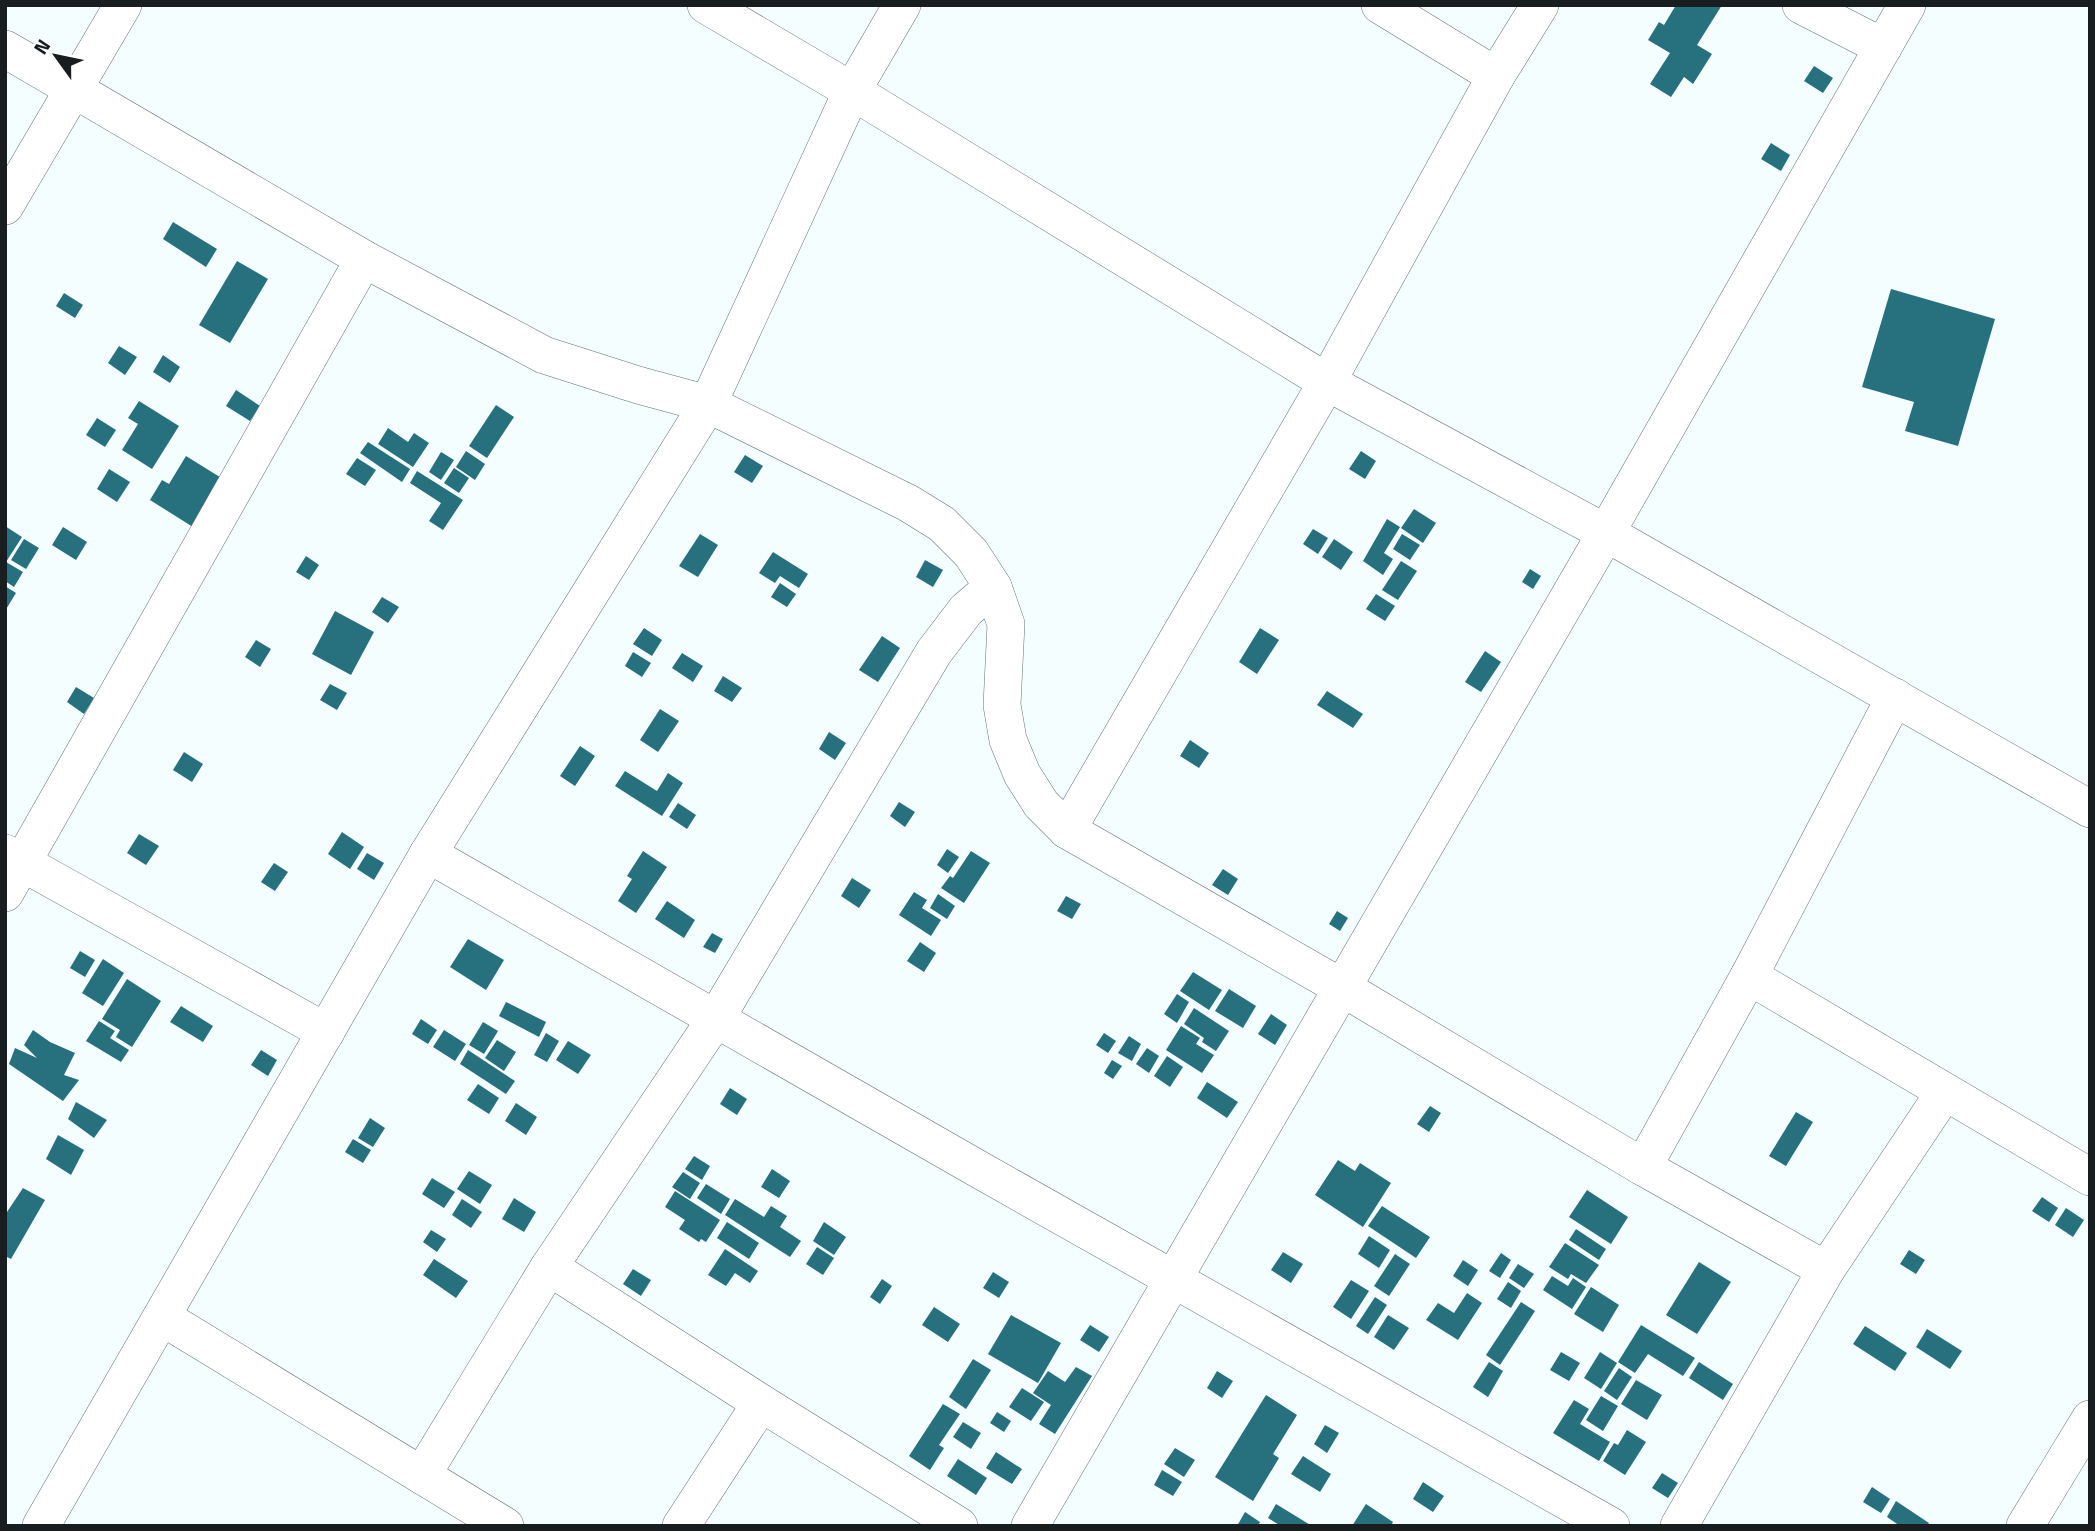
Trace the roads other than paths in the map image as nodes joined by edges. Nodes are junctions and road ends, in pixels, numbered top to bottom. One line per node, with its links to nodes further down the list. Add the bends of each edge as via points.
1 (122, 5): 11 (street)
2 (706, 5): 12 (street)
3 (902, 5): 12 (street)
4 (1380, 5): 10 (street)
5 (1540, 5): 10 (street)
6 (1801, 5): 8 (street)
7 (1907, 5): 8 (street)
8 (1883, 47): 17 (street)
9 (5, 48): 11 (street)
10 (1496, 76): 15 (street)
11 (74, 89): 13 (street); 14 (street)
12 (852, 91): 15 (street); 16 (street)
13 (5, 206)
14 (364, 259): 16 (street, via 544,355); 23 (street)
15 (1327, 382): 17 (street); 21 (street)
16 (708, 404): 18 (street, via 942,524 971,552); 22 (street)
17 (1606, 533): 19 (street); 25 (street)
18 (993, 587): 21 (street, via 1006,624 1002,705 1008,740 1021,774 1041,804); 26 (street, via 966,610 934,652)
19 (1895, 697): 20 (street); 24 (street)
20 (2090, 809)
21 (1067, 830): 25 (street)
22 (428, 854): 26 (street); 27 (street)
23 (11, 870): 27 (street)
24 (1749, 976): 28 (street); 29 (street)
25 (1341, 987): 29 (street); 33 (street)
26 (715, 1020): 31 (street); 33 (street)
27 (326, 1032): 34 (street)
28 (1944, 1093): 30 (street); 32 (street)
29 (1643, 1167): 32 (street)
30 (2090, 1177)
31 (549, 1267): 35 (street); 37 (street)
32 (1826, 1270): 44 (street)
33 (1172, 1280): 42 (street); 43 (street)
34 (162, 1317): 37 (street); 38 (street)
35 (761, 1403): 40 (street); 41 (street)
36 (2090, 1419): 45 (street)
37 (422, 1475): 39 (street)
38 (41, 1526)
39 (505, 1526)
40 (681, 1526)
41 (959, 1526)
42 (1030, 1526)
43 (1611, 1526)
44 (1679, 1526)
45 (2025, 1526)

